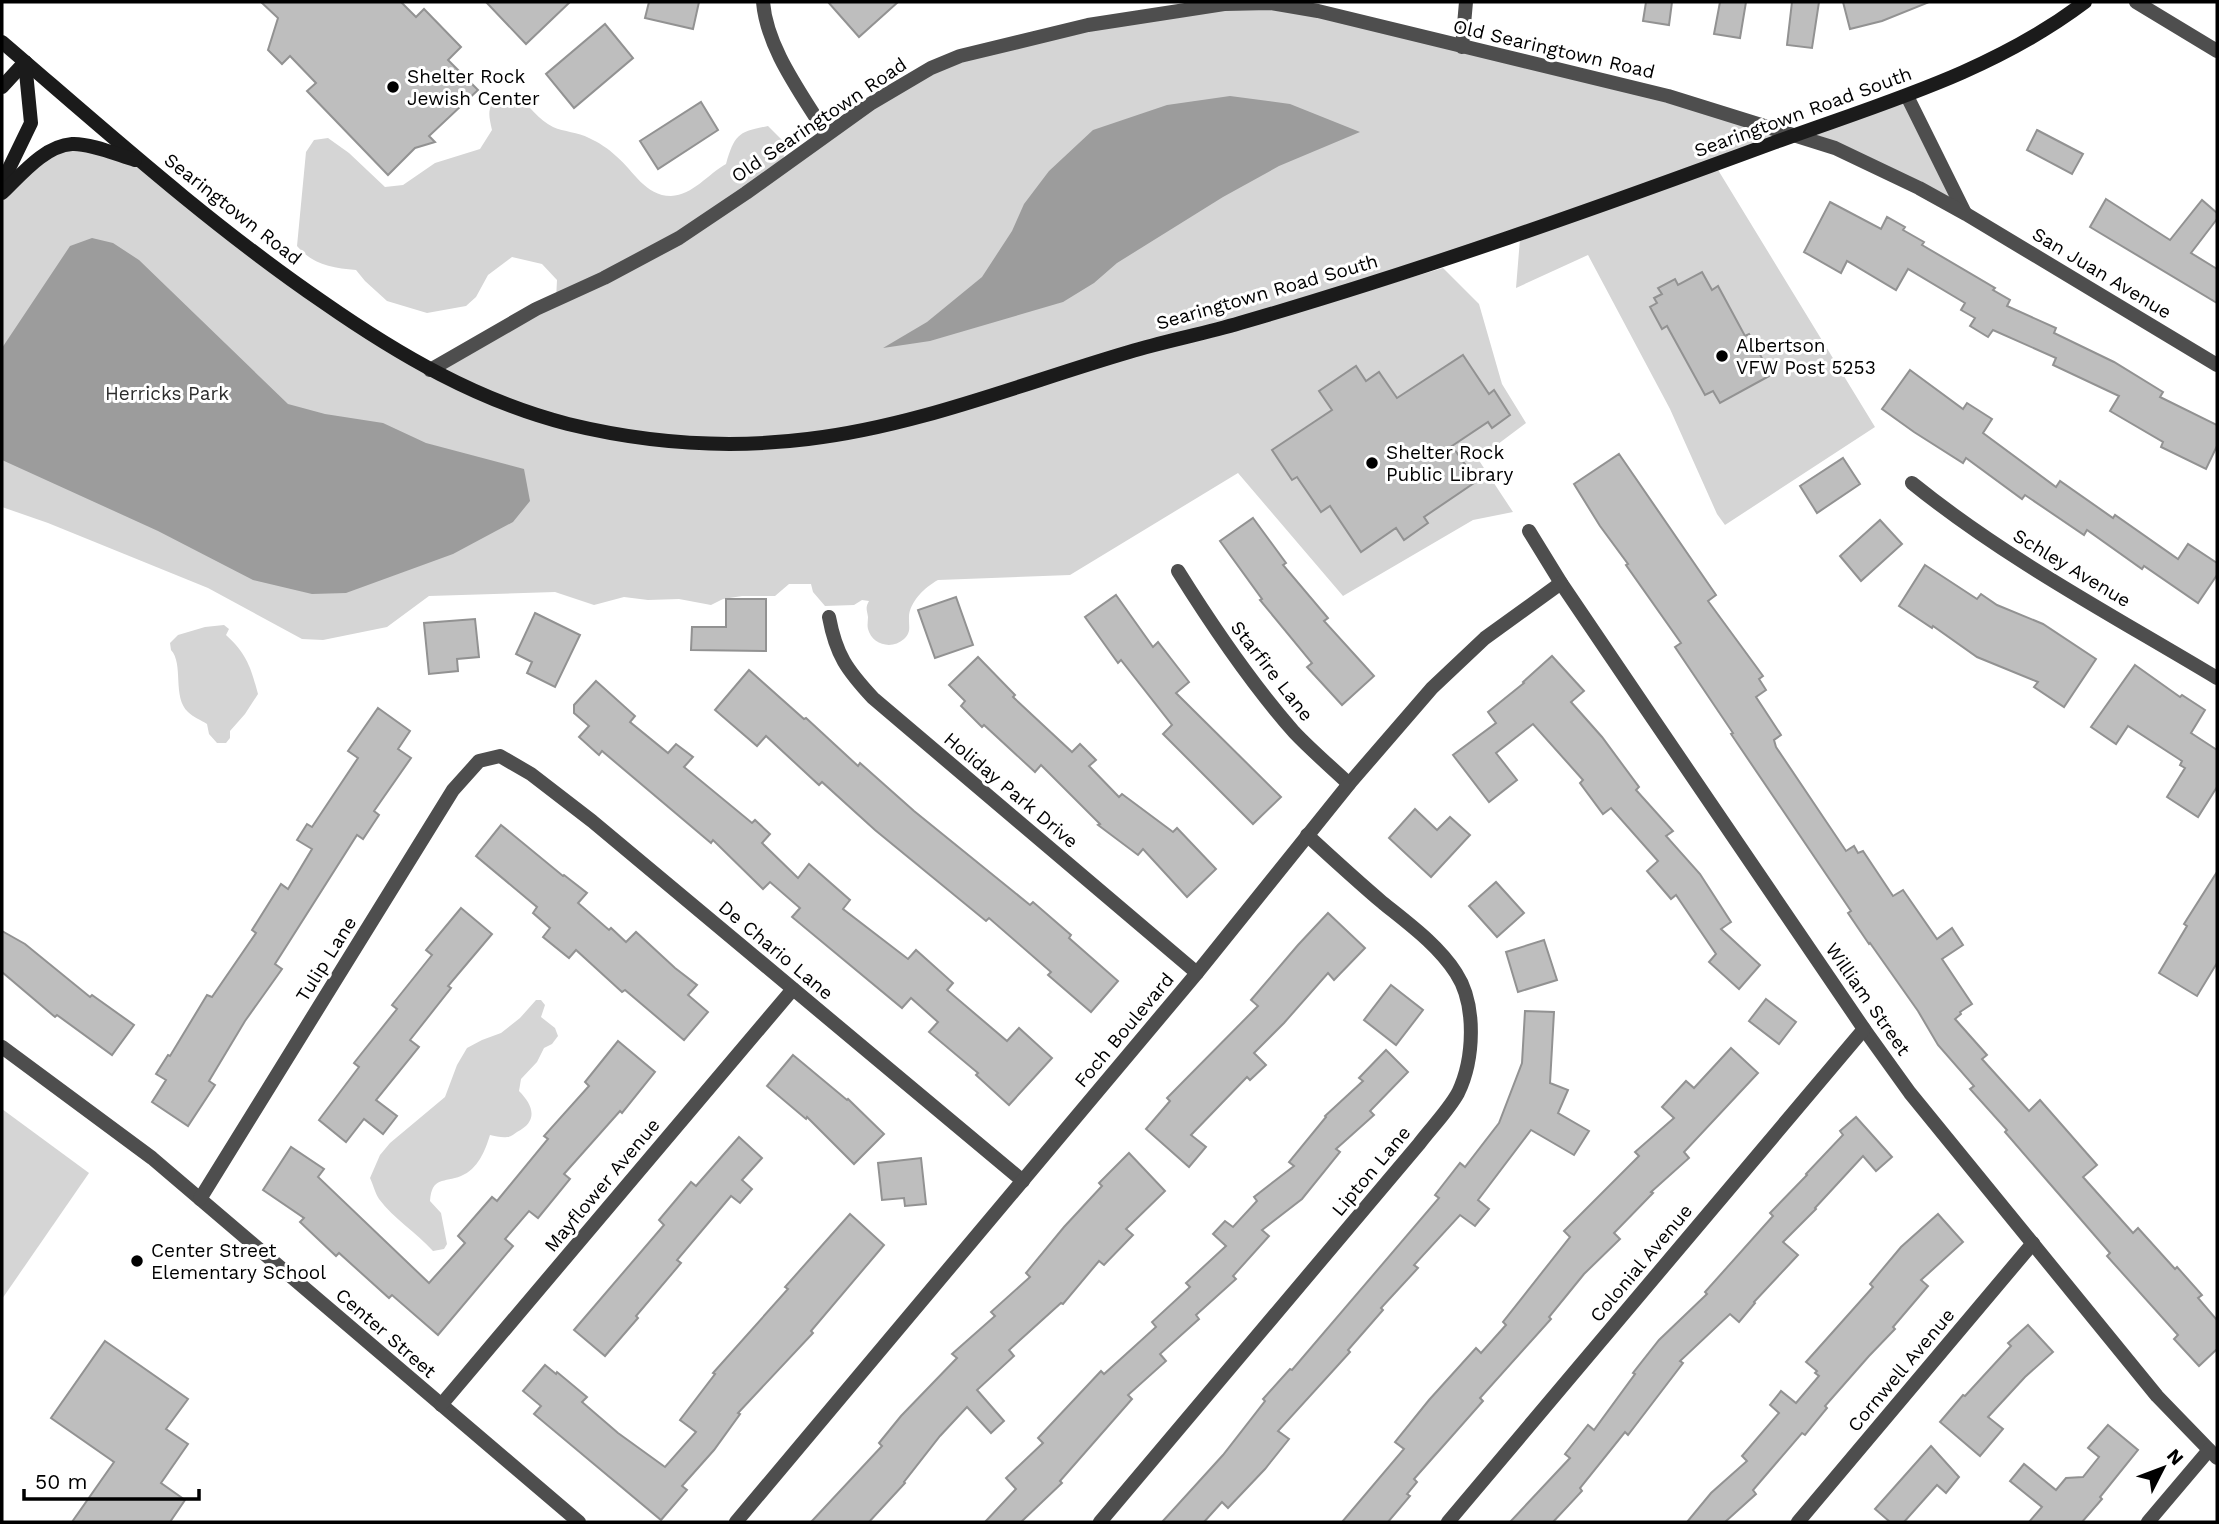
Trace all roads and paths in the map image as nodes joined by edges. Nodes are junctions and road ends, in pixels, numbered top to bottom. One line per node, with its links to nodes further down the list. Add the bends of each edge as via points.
1 (763, 2): 11 (street, via 774,42)
2 (1466, 2): 6 (street)
3 (2085, 2): 10 (main road, Searingtown Road South, via 2030,39 1964,74)
4 (2136, 2): 7 (street)
5 (2, 42): 8 (main road, Searingtown Road)
6 (1462, 47): 11 (street, Old Searingtown Road, via 1318,11 1224,4 1088,25 960,56 899,85); 12 (street, Old Searingtown Road, via 1668,96)
7 (2217, 51)
8 (24, 62): 9 (main road); 13 (main road, Searingtown Road); 14 (main road, via 31,124)
9 (2, 87)
10 (1907, 96): 12 (main road, Searingtown Road South); 16 (street)
11 (826, 134): 18 (street, Old Searingtown Road, via 679,239 536,309)
12 (1794, 135): 16 (street, San Juan Avenue, via 1835,148); 18 (main road, Searingtown Road South, via 1321,298 1134,350 933,414 840,435 727,444 633,437 520,409)
13 (141, 162): 15 (main road, via 71,144 46,153); 18 (main road, Searingtown Road, via 287,277)
14 (2, 183)
15 (2, 193)
16 (1966, 214): 17 (street, San Juan Avenue)
17 (2217, 365)
18 (430, 370)
19 (1912, 483): 24 (street, Schley Avenue, via 2008,552)
20 (1529, 531): 22 (street, William Street)
21 (1178, 571): 26 (street, Starfire Lane, via 1254,685 1296,734)
22 (1561, 583): 26 (street, Foch Boulevard, via 1485,638 1432,688); 30 (street, William Street)
23 (829, 617): 28 (street, Holiday Park Drive, via 840,658 873,698)
24 (2217, 678)
25 (500, 756): 29 (street, De Chario Lane, via 593,821); 33 (street, Tulip Lane, via 479,761 453,790)
26 (1349, 784): 27 (street, Foch Boulevard)
27 (1307, 835): 28 (street, Foch Boulevard); 39 (street, Lipton Lane, via 1433,944 1458,975 1467,1000 1468,1064 1457,1093 1419,1144)
28 (1197, 973): 32 (street, Foch Boulevard)
29 (793, 989): 32 (street, De Chario Lane); 35 (street, Mayflower Avenue)
30 (1864, 1029): 34 (street, William Street, via 1910,1093); 40 (street, Colonial Avenue)
31 (2, 1047): 33 (street, Center Street)
32 (1023, 1181): 38 (street, Foch Boulevard)
33 (200, 1199): 35 (street, Center Street)
34 (2033, 1243): 36 (street, William Street, via 2157,1396); 41 (street, Cornwell Avenue)
35 (441, 1405): 37 (street, Center Street)
36 (2213, 1454): 42 (street)
37 (579, 1522)
38 (736, 1522)
39 (1100, 1522)
40 (1448, 1522)
41 (1798, 1522)
42 (2148, 1522)

